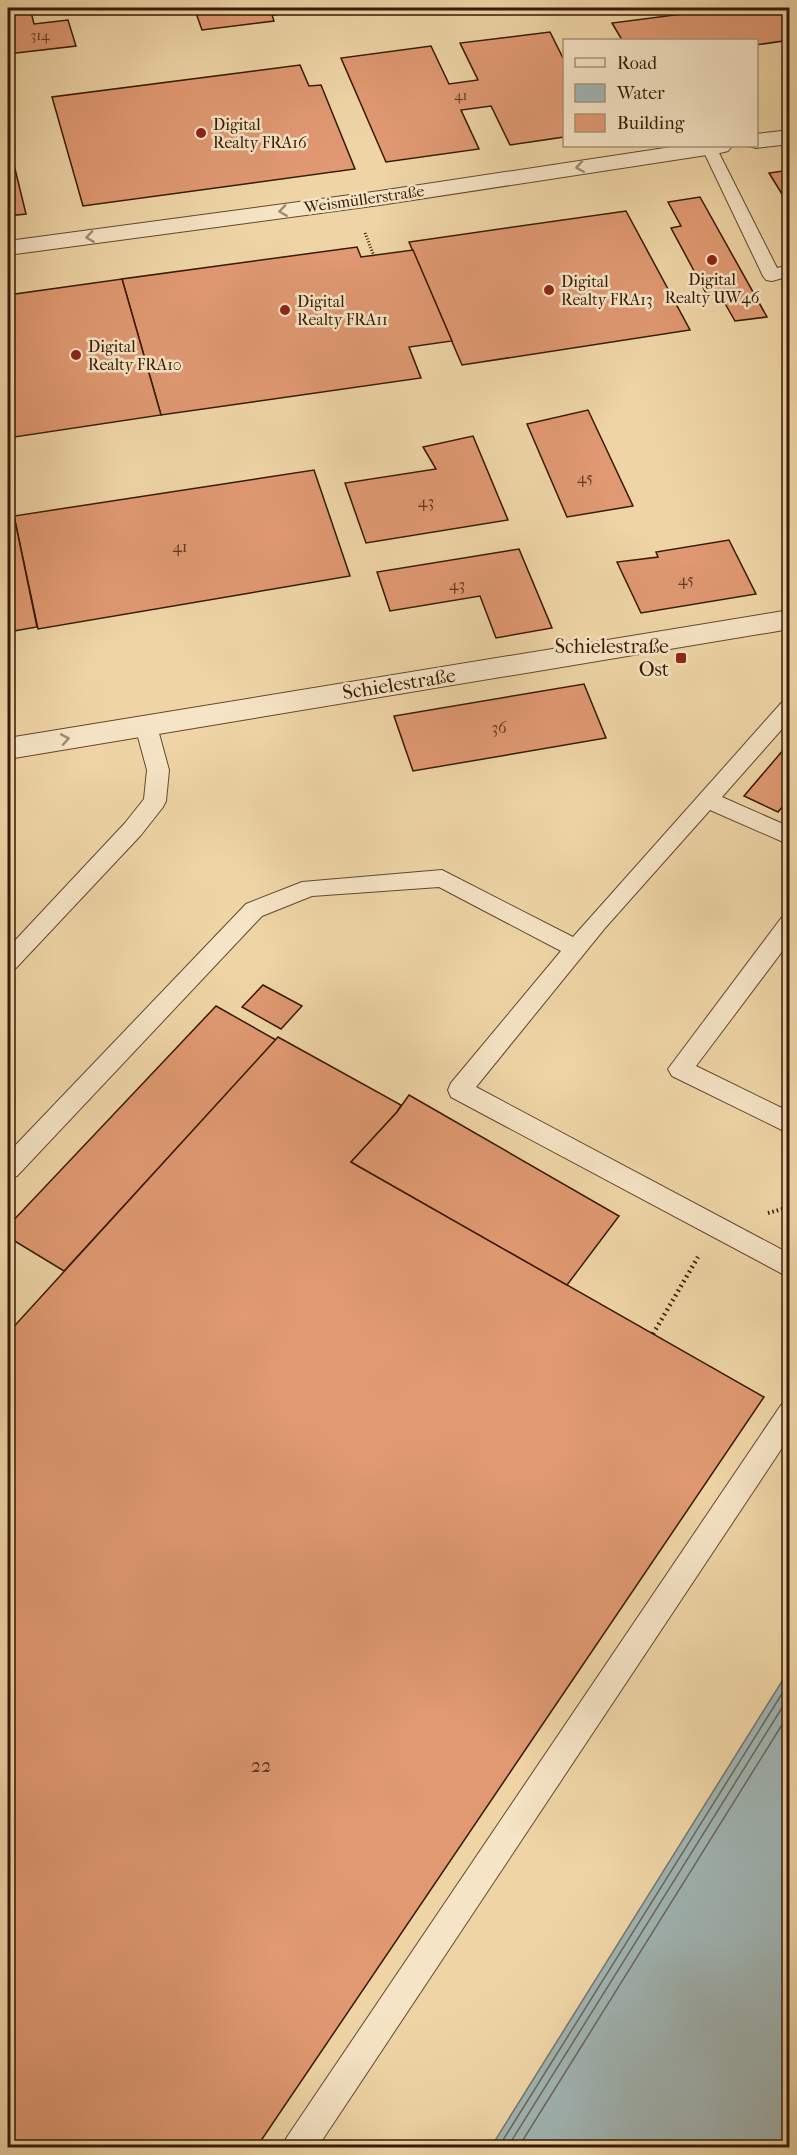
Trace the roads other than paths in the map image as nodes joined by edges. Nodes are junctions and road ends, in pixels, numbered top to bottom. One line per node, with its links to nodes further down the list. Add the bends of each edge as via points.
1 (789, 137): 2 (street)
2 (758, 141)
3 (708, 147): 5 (street, Weismüllerstraße, one-way to 5, via 380,198)
4 (714, 147): 6 (lane, via 772,276)
5 (8, 248)
6 (789, 270)
7 (789, 619): 9 (street, Schielestraße)
8 (789, 706): 11 (lane)
9 (146, 726): 10 (street, Schielestraße, one-way to 9); 15 (lane, via 158,770 155,801)
10 (8, 749)
11 (707, 799): 12 (lane); 14 (lane)
12 (789, 837)
13 (789, 922): 16 (lane, via 680,1069)
14 (576, 949): 17 (lane, via 442,878 310,888 254,910); 18 (lane, via 460,1090)
15 (8, 962)
16 (789, 1124)
17 (8, 1169)
18 (789, 1267)
19 (789, 1413): 20 (lane)
20 (298, 2148)

